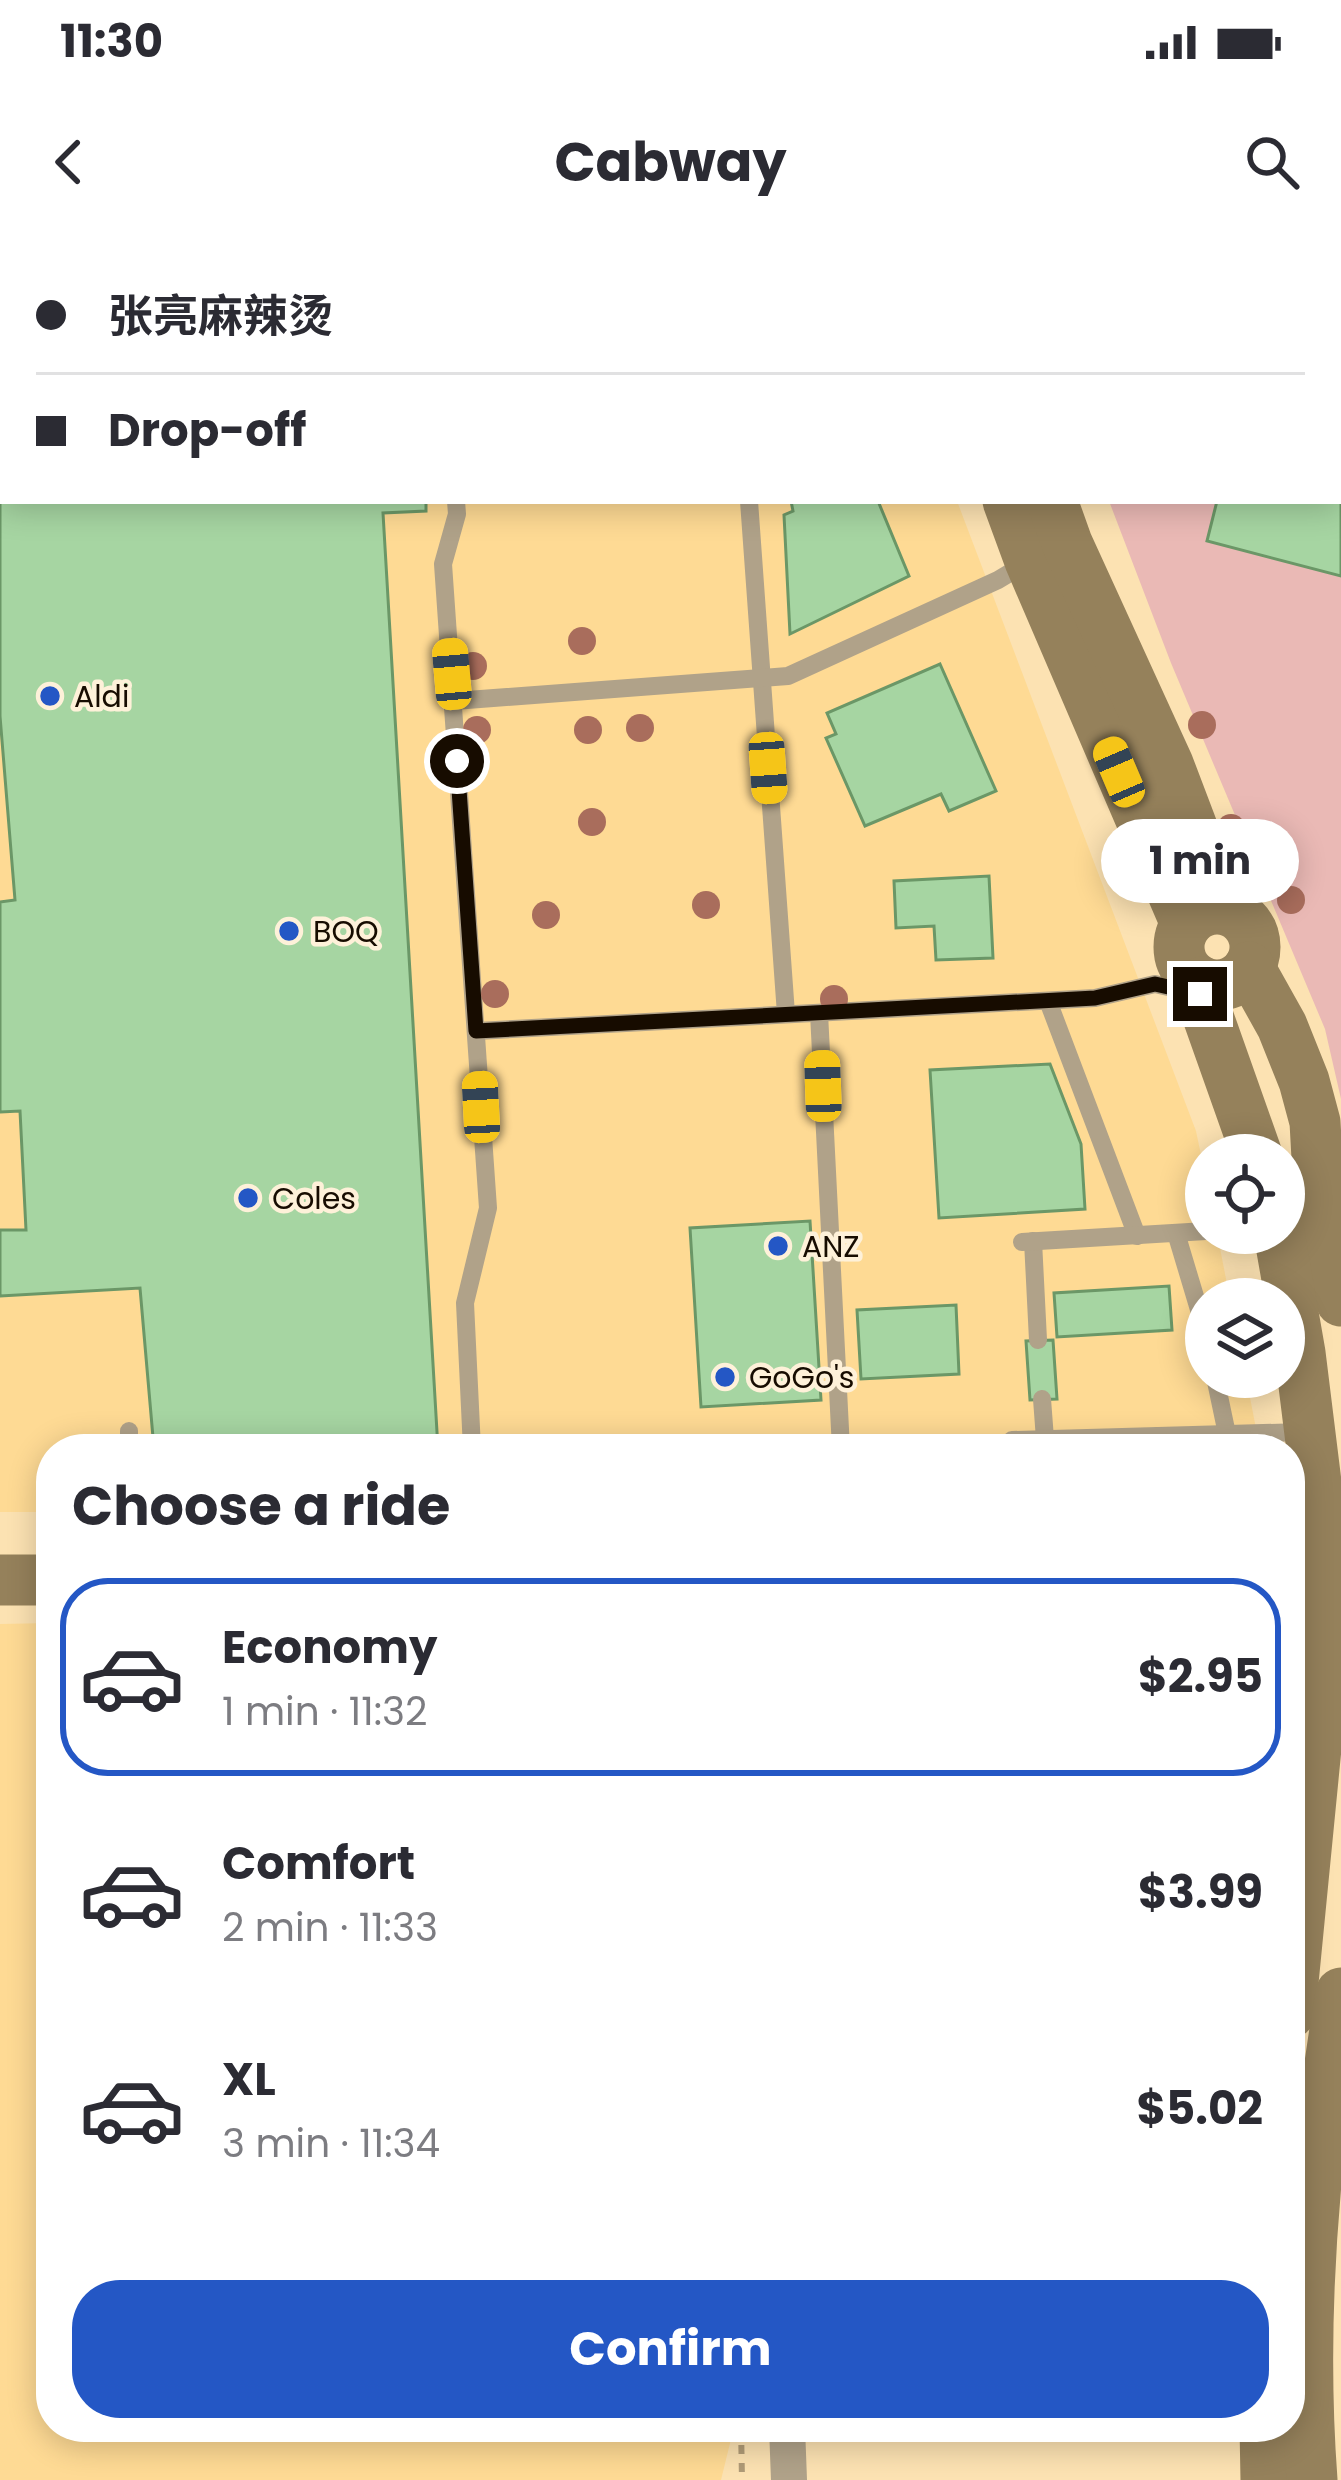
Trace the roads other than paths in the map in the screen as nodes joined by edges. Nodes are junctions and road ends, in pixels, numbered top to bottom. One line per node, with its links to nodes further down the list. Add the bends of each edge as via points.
1 (456, 504): 6 (lane, via 443,563)
2 (749, 504): 5 (lane)
3 (1012, 504): 4 (main road)
4 (1050, 535): 5 (lane, via 998,580 788,676); 7 (main road, via 1205,916 1181,934 1184,967)
5 (762, 678): 6 (lane); 10 (lane)
6 (454, 701): 11 (lane)
7 (1217, 981): 8 (lane); 12 (main road); 18 (main road, via 1282,1026 1310,1102 1320,1212)
8 (1048, 1000): 9 (lane); 15 (lane)
9 (819, 1013): 10 (lane); 24 (lane)
10 (786, 1014): 11 (lane)
11 (476, 1031): 23 (lane, via 488,1208 465,1303)
12 (1252, 1134)
13 (1185, 1232): 14 (lane)
14 (1176, 1233): 15 (lane); 17 (lane)
15 (1137, 1236): 19 (lane, via 1027,1242)
16 (1287, 1254): 18 (main road)
17 (1190, 1278)
18 (1306, 1303): 22 (main road)
19 (1039, 1340)
20 (1219, 1398): 26 (lane)
21 (1042, 1399): 25 (lane)
22 (1311, 1432): 26 (lane); 29 (main road)
23 (471, 1434)
24 (840, 1434)
25 (1045, 1434)
26 (1227, 1434)
27 (0, 1554): 28 (main road)
28 (36, 1554)
29 (1318, 1561): 32 (main road, via 1316,1748)
30 (0, 1580): 31 (main road)
31 (36, 1580)
32 (1305, 1860)
33 (1341, 1993): 38 (main road, via 1311,2261)
34 (788, 2442): 36 (street)
35 (1265, 2442): 37 (main road)
36 (789, 2480)
37 (1267, 2480)
38 (1312, 2480)

